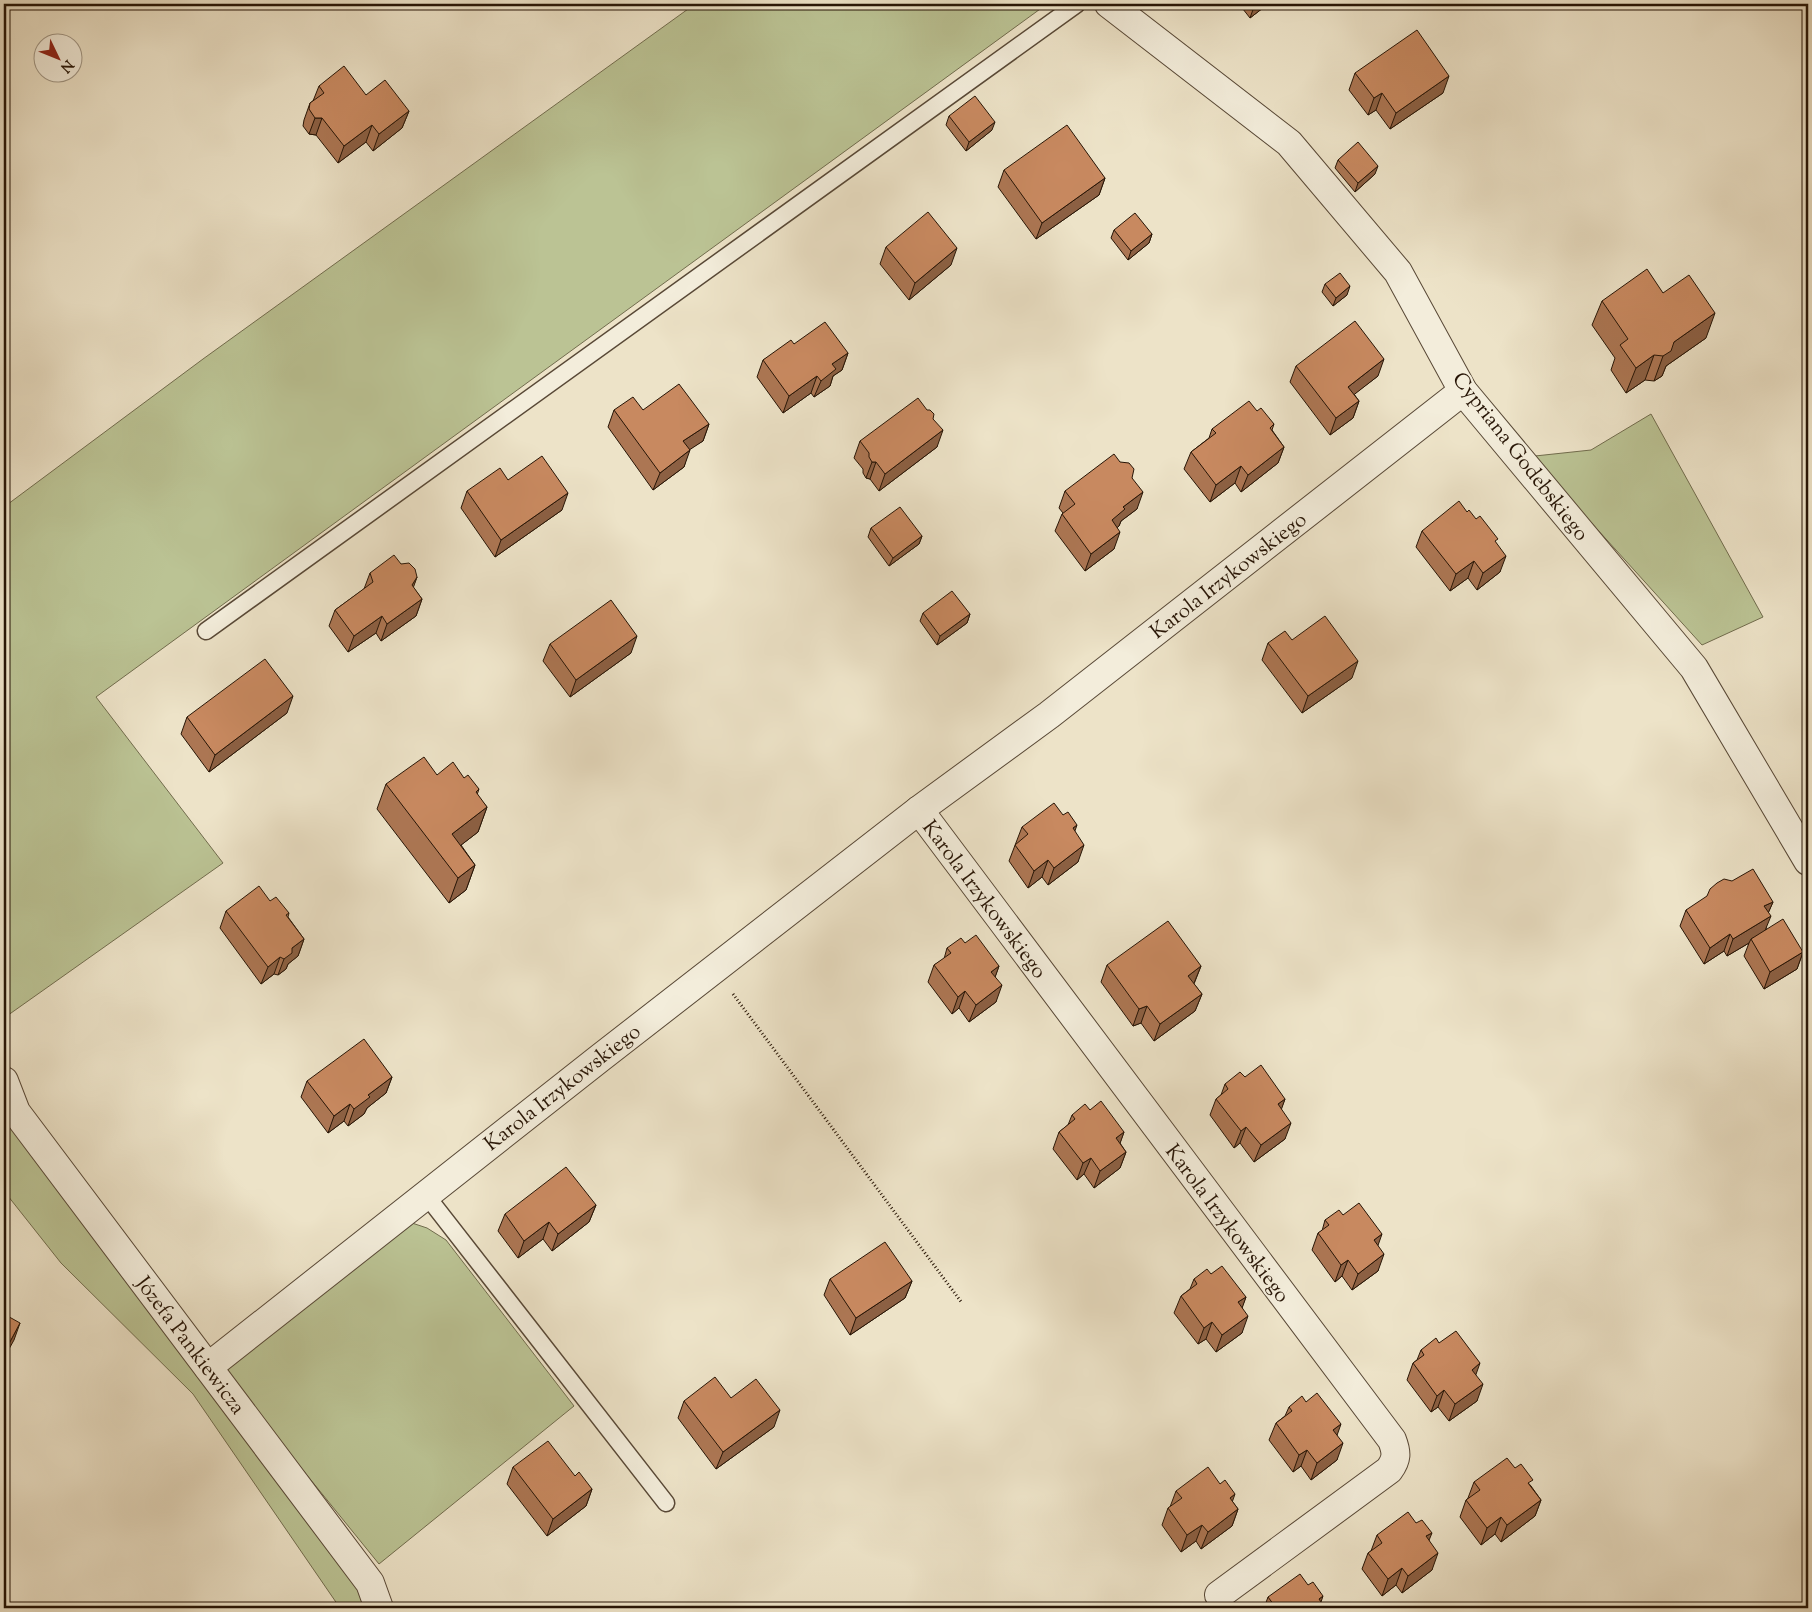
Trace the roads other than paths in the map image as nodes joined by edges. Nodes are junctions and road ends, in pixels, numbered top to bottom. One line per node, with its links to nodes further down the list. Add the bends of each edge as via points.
1 (1077, 4): 4 (lane)
2 (1109, 4): 3 (street, Cypriana Godebskiego, via 1289,143 1398,272)
3 (1463, 390): 5 (street, Karola Irzykowskiego, via 1049,715); 6 (street, Cypriana Godebskiego, via 1694,668)
4 (206, 631)
5 (919, 810): 8 (street, Karola Irzykowskiego); 11 (street, Karola Irzykowskiego, via 1392,1440 1397,1452 1388,1470)
6 (1808, 860)
7 (4, 1081): 9 (street, Józefa Pankiewicza, via 16,1112)
8 (426, 1195): 9 (street, Karola Irzykowskiego); 10 (lane)
9 (208, 1367): 12 (street, Józefa Pankiewicza, via 370,1583)
10 (666, 1503)
11 (1219, 1595)
12 (379, 1608)

